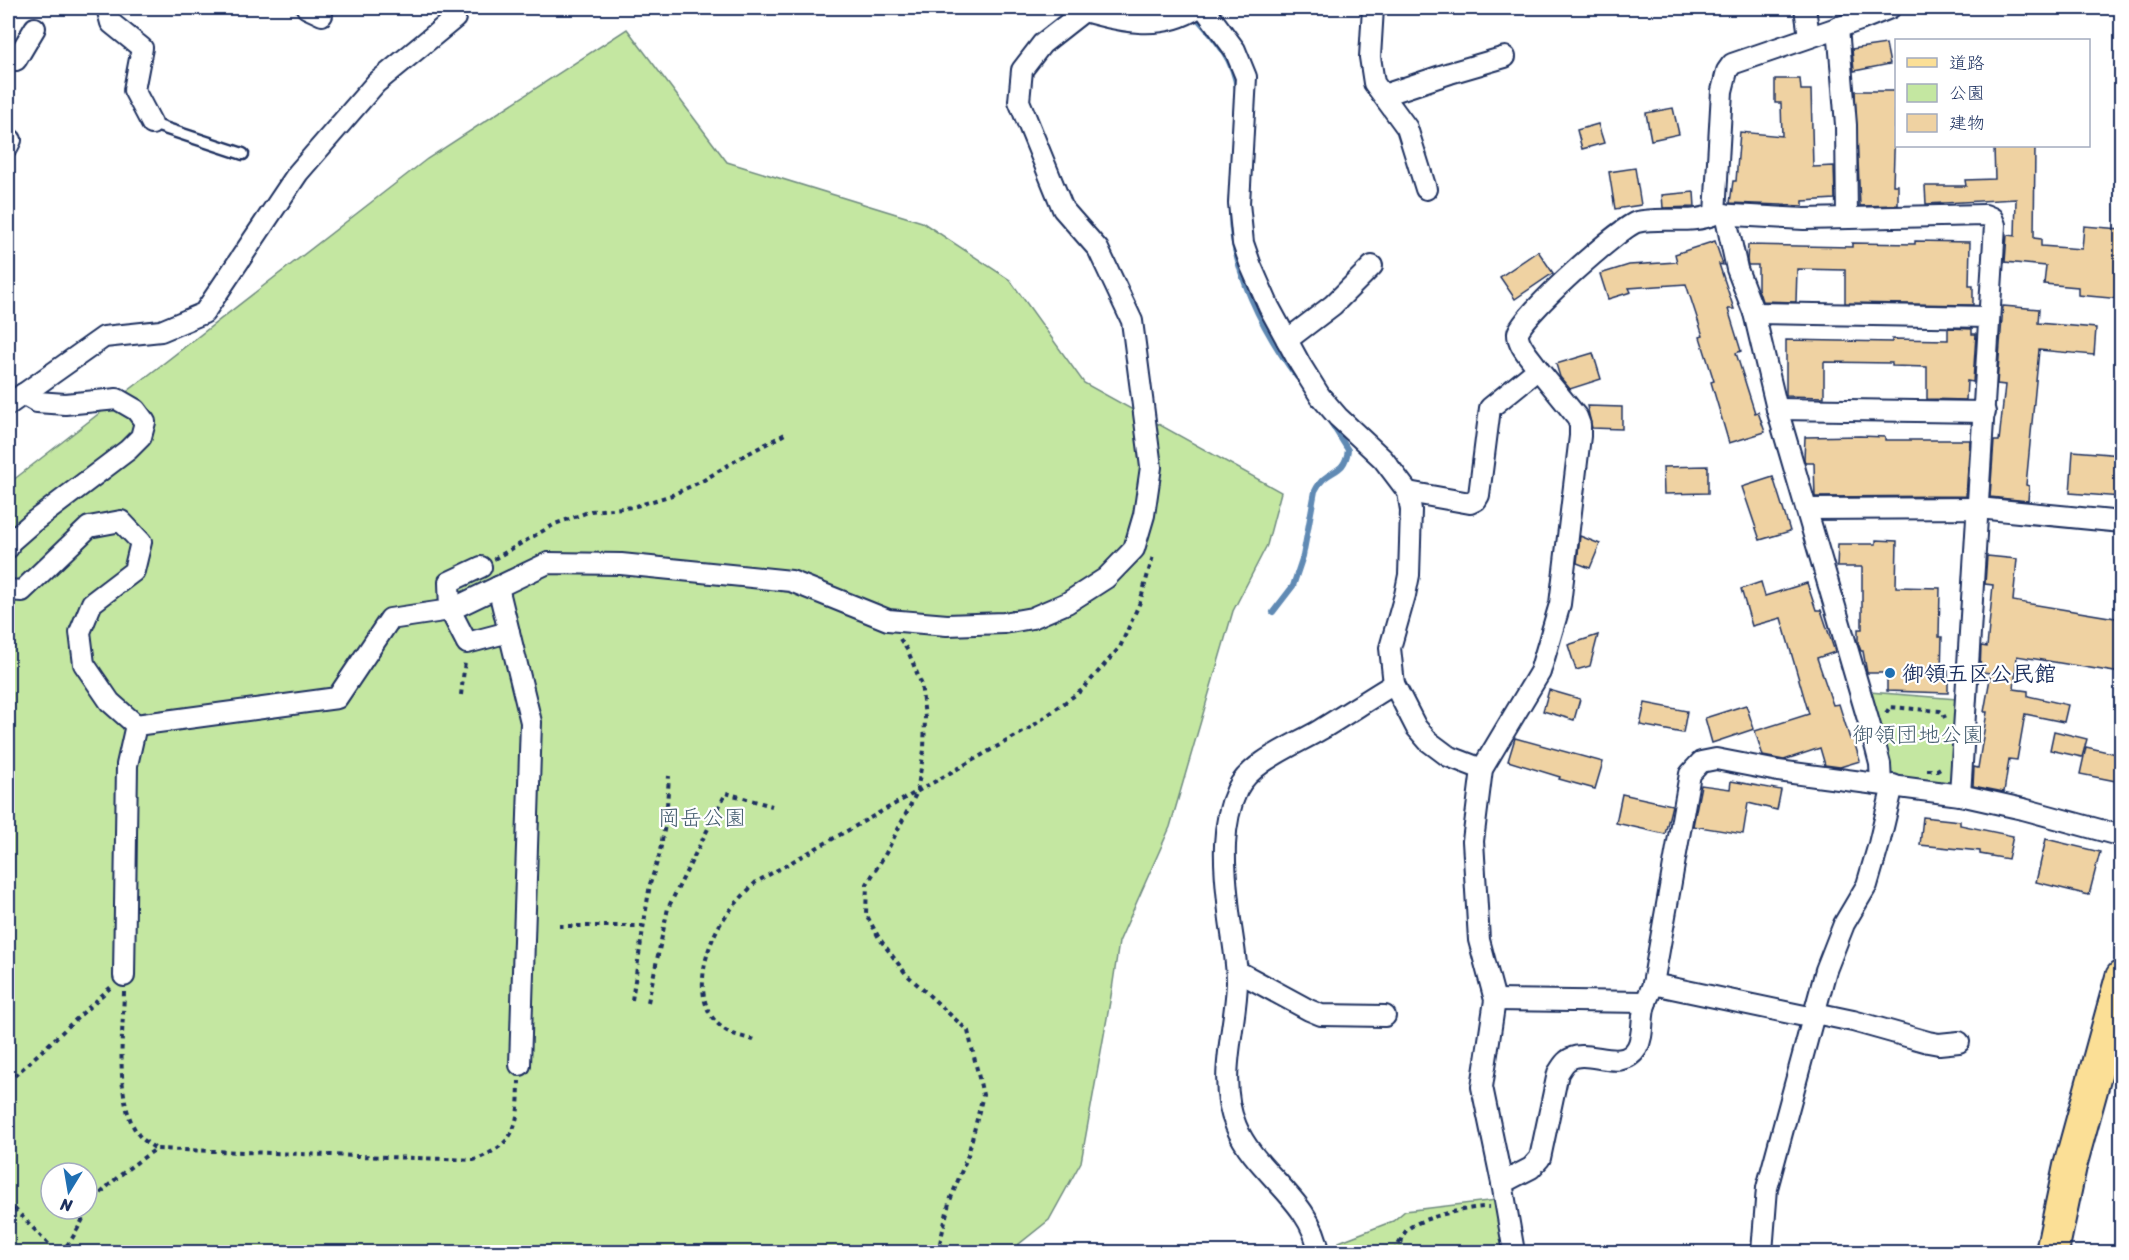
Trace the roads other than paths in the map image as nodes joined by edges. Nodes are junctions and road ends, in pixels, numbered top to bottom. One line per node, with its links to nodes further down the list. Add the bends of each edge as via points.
1 (107, 8): 14 (street, via 111,23 142,48 134,90)
2 (456, 8): 24 (street, via 455,18 376,83 298,172 204,313 161,331 104,337)
3 (1197, 8): 33 (street, via 1154,22 1119,21 1084,11 1042,44 1022,70 1018,101 1063,209 1098,249 1132,321 1151,467 1134,549 1107,578 1067,603 1032,618 947,625 888,620 790,581 621,564 548,563)
4 (1204, 8): 22 (street, via 1235,50 1246,77 1239,203 1243,243)
5 (1373, 8): 13 (street, via 1370,57 1374,83)
6 (1805, 8): 10 (street)
7 (1890, 8): 8 (street)
8 (1838, 27): 10 (street); 18 (street, via 1846,124)
9 (35, 28): 11 (street, via 16,60)
10 (1809, 36): 17 (street, via 1732,64 1727,71 1722,91)
11 (8, 56)
12 (1505, 57): 13 (street)
13 (1384, 95): 16 (street, via 1407,128)
14 (152, 124): 15 (lane)
15 (243, 154)
16 (1426, 189)
17 (1720, 214): 18 (street); 20 (street); 23 (street, via 1637,222 1610,239 1522,323 1519,340)
18 (1847, 218): 21 (street, via 1992,218 1995,225)
19 (1372, 266): 22 (street, via 1333,306)
20 (1754, 313): 21 (street); 25 (street)
21 (1989, 317): 26 (street)
22 (1287, 340): 27 (street, via 1320,396 1383,459)
23 (1538, 369): 27 (street, via 1490,408 1476,500 1470,503); 39 (street, via 1580,425 1560,604 1540,672)
24 (15, 400): 31 (street, via 65,404 117,399 136,410 145,422 141,437 128,450 33,522)
25 (1777, 409): 26 (street); 29 (street)
26 (1985, 412): 28 (street)
27 (1408, 492): 37 (street, via 1409,575 1389,648)
28 (1978, 508): 29 (street); 30 (street); 41 (street)
29 (1807, 509): 40 (street)
30 (2121, 522)
31 (8, 548)
32 (481, 567): 35 (street, via 449,582)
33 (498, 587): 35 (street); 36 (street)
34 (8, 590): 38 (street, via 22,591 89,527 122,522 141,542 134,571 92,603 80,632 84,664 110,702)
35 (450, 610): 36 (street, via 467,643); 38 (street, via 390,619 337,698)
36 (509, 632): 51 (street, via 531,722)
37 (1394, 684): 39 (street, via 1416,727 1428,741 1448,756); 43 (street, via 1258,765 1238,789 1225,828 1227,901)
38 (136, 725): 44 (street, via 127,765)
39 (1482, 770): 47 (street, via 1473,841 1479,940)
40 (1887, 785): 41 (street); 46 (street, via 1716,759 1701,762 1690,774); 49 (street, via 1880,844 1867,885 1832,951)
41 (1960, 795): 42 (street)
42 (2121, 837)
43 (1237, 972): 48 (street, via 1321,1015); 53 (street, via 1227,1099 1251,1154 1301,1209 1313,1231)
44 (124, 976)
45 (2121, 977): 56 (main road, via 2070,1166)
46 (1649, 993): 47 (street); 49 (street); 52 (street, via 1636,1049 1613,1060 1574,1057 1566,1062 1558,1073 1540,1158 1531,1168)
47 (1495, 1000): 52 (street, via 1482,1087)
48 (1384, 1016)
49 (1814, 1016): 50 (street, via 1853,1021 1939,1044); 55 (street, via 1767,1188)
50 (1959, 1042)
51 (520, 1065)
52 (1502, 1183): 54 (street)
53 (1318, 1252)
54 (1514, 1252)
55 (1762, 1252)
56 (2052, 1252)

